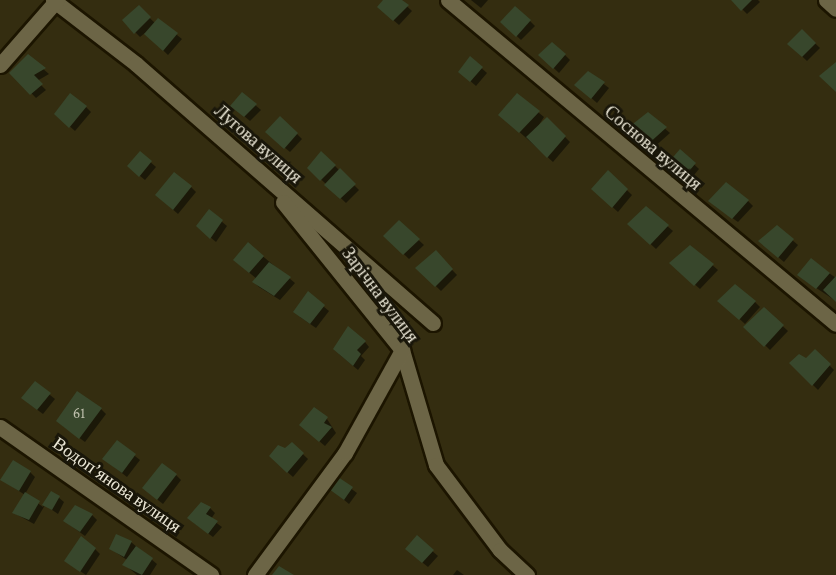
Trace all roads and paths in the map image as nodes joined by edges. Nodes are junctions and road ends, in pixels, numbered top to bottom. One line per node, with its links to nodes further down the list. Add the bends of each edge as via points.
1 (448, 0): 8 (street, Соснова вулиця)
2 (825, 0): 4 (street)
3 (55, 1): 5 (street); 6 (street, Лугова вулиця, via 136,64)
4 (836, 9)
5 (0, 65)
6 (257, 168): 7 (street, Лугова вулиця); 9 (street, Зарічна вулиця)
7 (432, 323)
8 (836, 324)
9 (402, 350): 12 (street, via 345,453); 13 (street, Зарічна вулиця, via 436,465 500,550)
10 (0, 427): 11 (street, Водоп’янова вулиця)
11 (211, 575)
12 (255, 575)
13 (526, 575)

